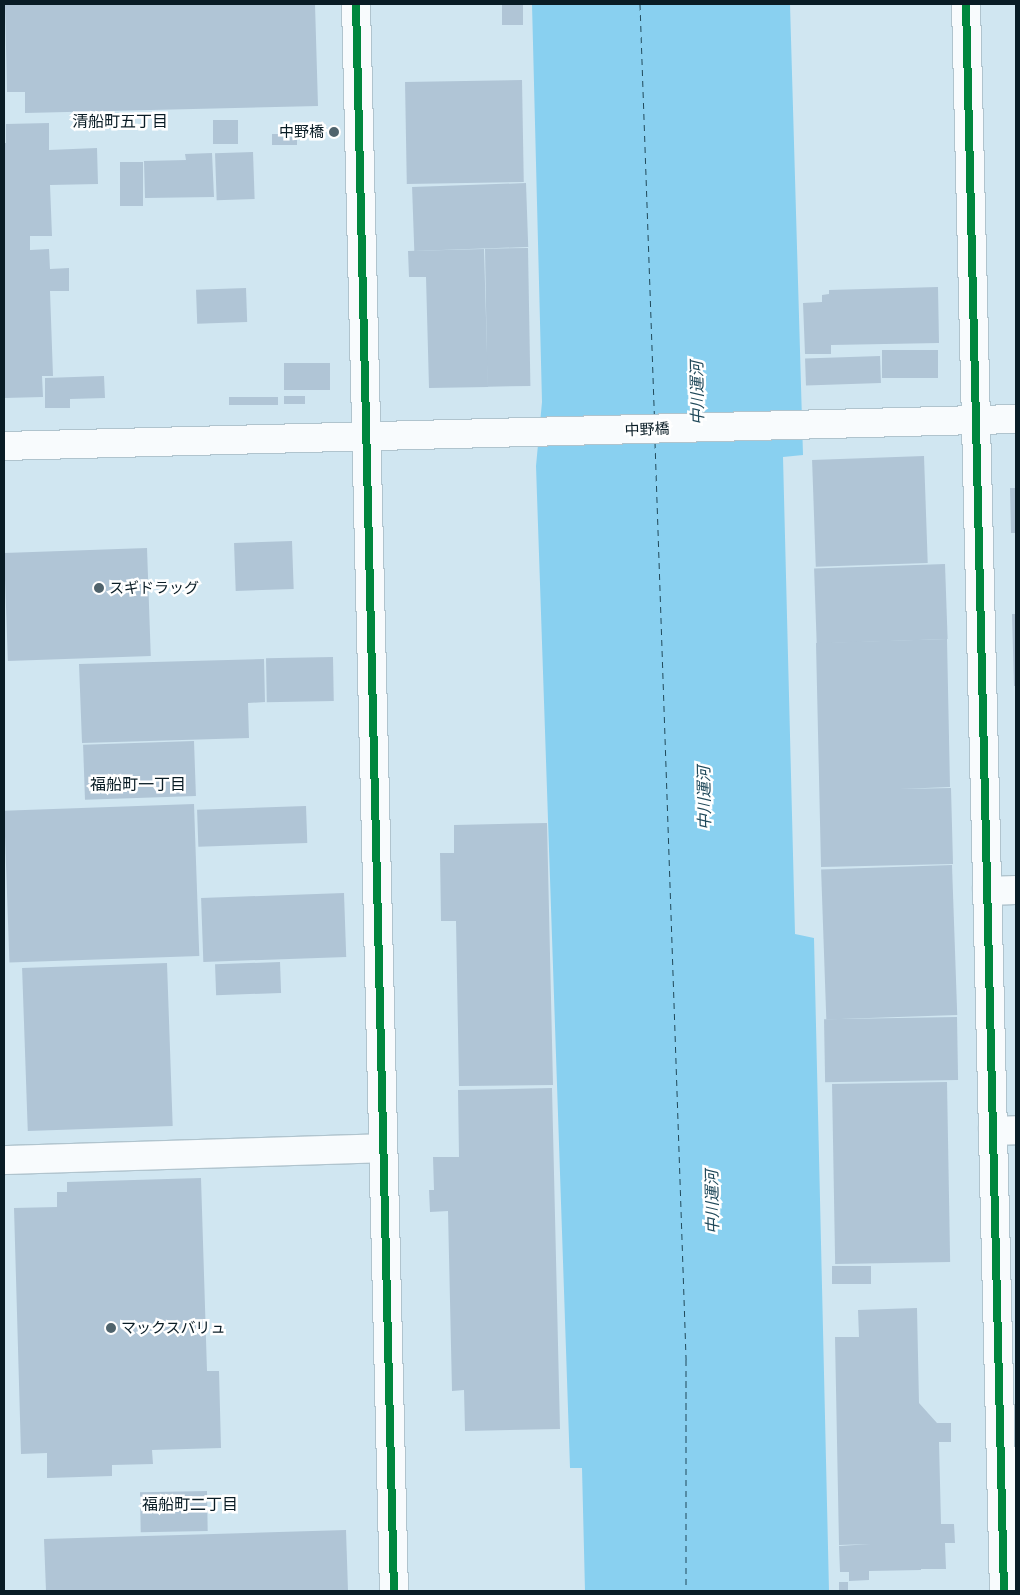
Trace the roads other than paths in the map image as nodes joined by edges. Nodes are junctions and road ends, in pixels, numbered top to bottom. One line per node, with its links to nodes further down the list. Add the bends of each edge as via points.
1 (356, 4): 5 (street)
2 (966, 4): 4 (street)
3 (1016, 419): 4 (street, 中野橋)
4 (975, 420): 5 (street, 中野橋); 8 (street)
5 (367, 438): 6 (street, 中野橋); 10 (street)
6 (4, 446)
7 (1016, 890): 8 (street)
8 (987, 891): 9 (street)
9 (1005, 1130): 13 (street)
10 (383, 1148): 11 (street); 12 (street)
11 (4, 1160)
12 (394, 1591)
13 (1004, 1591)

